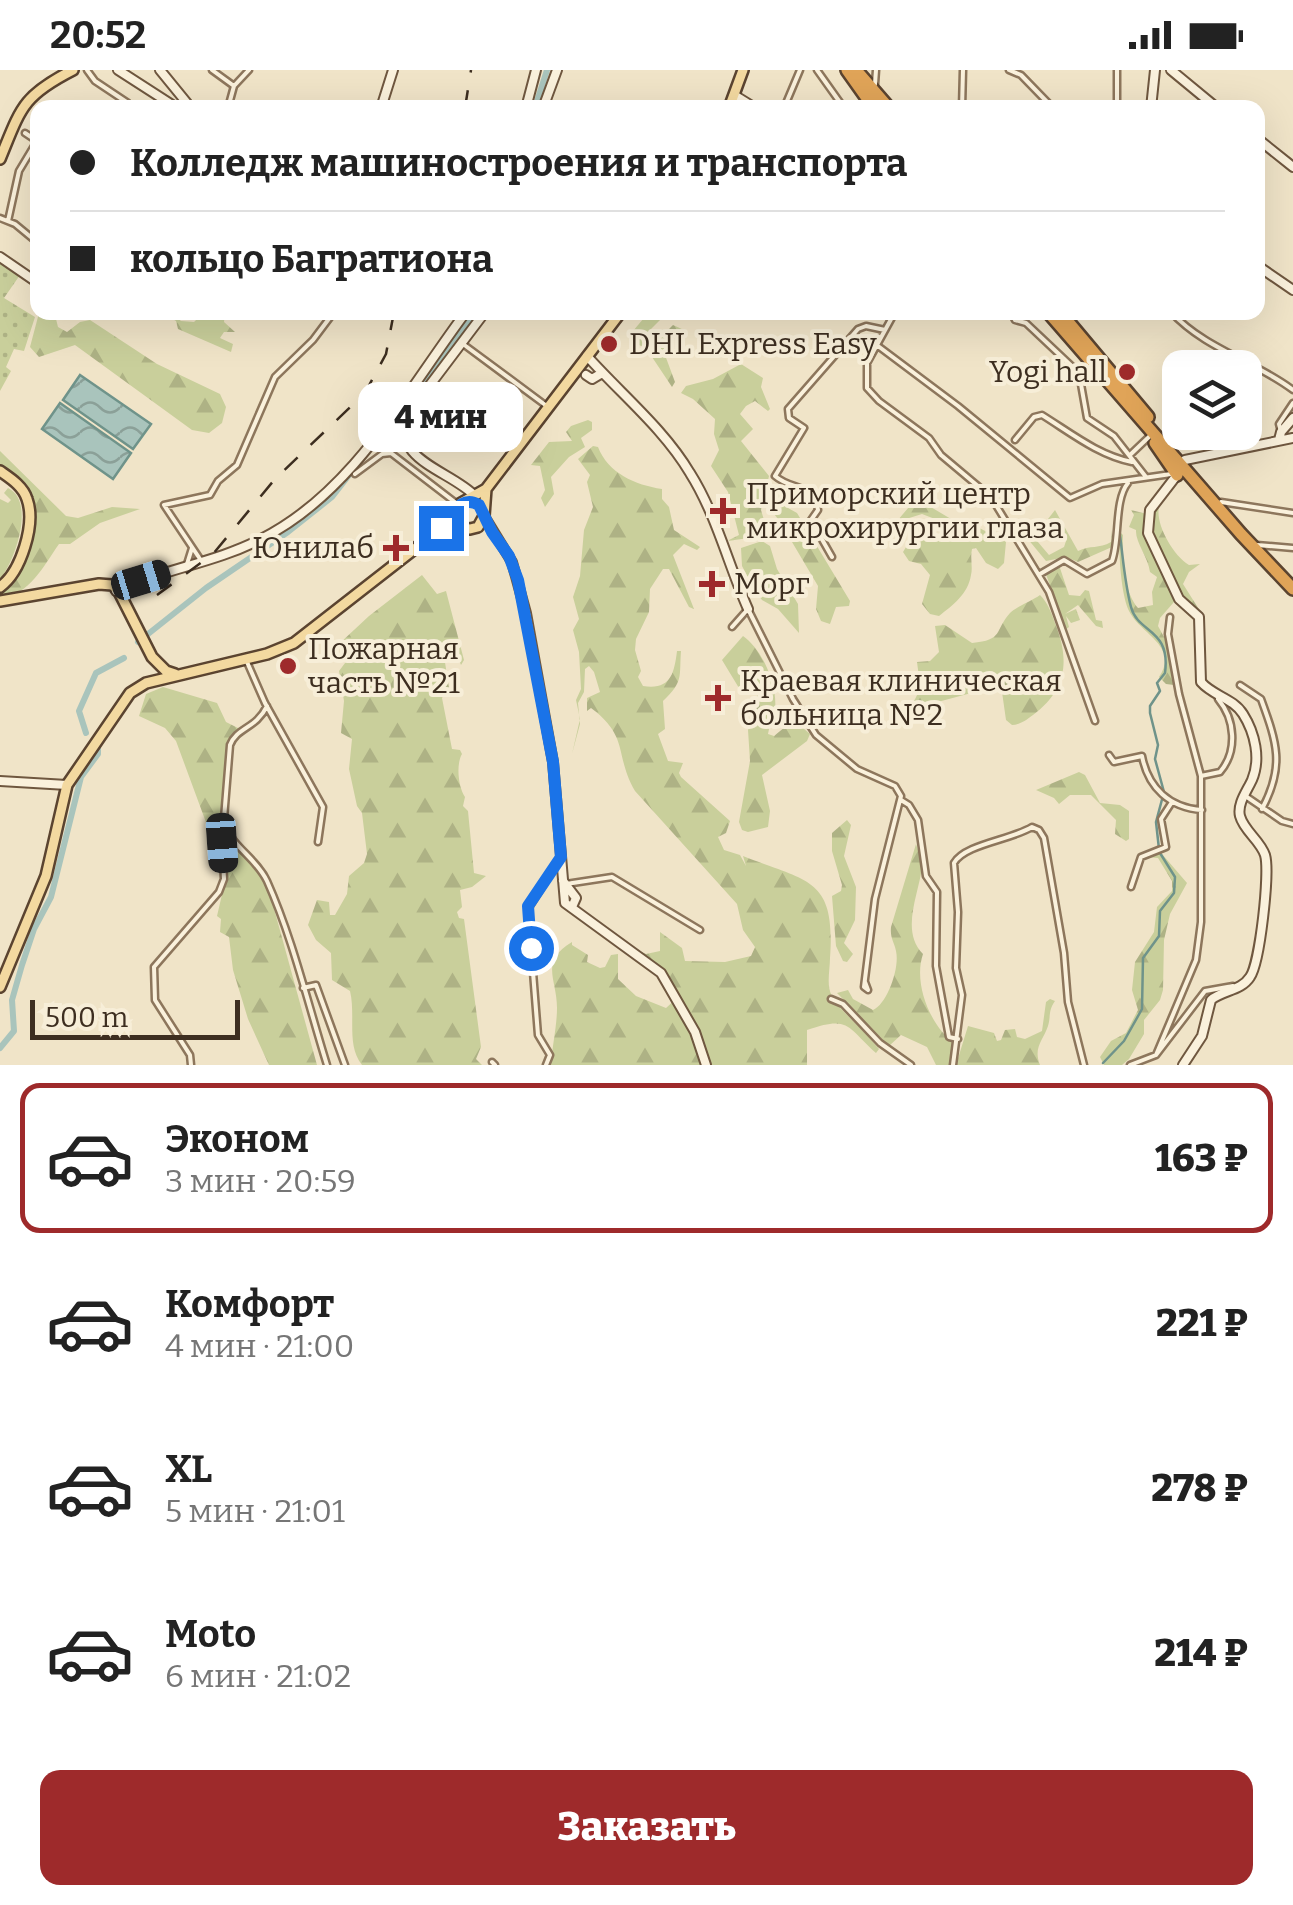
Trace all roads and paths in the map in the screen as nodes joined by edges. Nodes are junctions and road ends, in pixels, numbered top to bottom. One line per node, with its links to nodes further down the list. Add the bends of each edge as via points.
1 (73, 70): 44 (main road, via 27,99)
2 (87, 70): 23 (street)
3 (118, 70): 24 (main road)
4 (160, 70): 25 (main road)
5 (212, 70): 21 (street)
6 (249, 70): 21 (street)
7 (393, 70): 27 (main road)
8 (536, 70): 28 (main road)
9 (556, 70): 29 (main road)
10 (743, 70): 22 (main road)
11 (800, 70): 32 (street)
12 (817, 70): 33 (street)
13 (846, 70): 20 (highway)
14 (876, 70): 20 (street, via 878,80)
15 (963, 70): 35 (street)
16 (1009, 70): 36 (street)
17 (1116, 70): 37 (street)
18 (1157, 71): 38 (main road)
19 (1170, 71): 39 (main road)
20 (861, 78): 34 (highway)
21 (234, 86): 26 (street)
22 (734, 94): 30 (main road); 31 (main road)
23 (122, 100)
24 (165, 100)
25 (184, 100)
26 (230, 100)
27 (384, 100)
28 (528, 100)
29 (547, 100)
30 (732, 100)
31 (743, 100)
32 (790, 100)
33 (838, 100)
34 (876, 100)
35 (962, 100)
36 (1045, 100)
37 (1117, 100)
38 (1152, 100)
39 (1206, 100)
40 (24, 133): 41 (street)
41 (30, 136)
42 (1265, 144): 45 (main road)
43 (30, 152): 47 (street)
44 (0, 160)
45 (1293, 166)
46 (0, 218): 47 (street)
47 (8, 221): 48 (street)
48 (30, 237)
49 (0, 258): 51 (main road)
50 (1265, 271): 52 (main road)
51 (30, 278)
52 (1293, 290)
53 (328, 320): 92 (street, via 275,377 232,471 210,495 164,505)
54 (460, 320): 95 (main road, via 336,482 272,533 236,552)
55 (479, 320): 63 (main road)
56 (615, 320): 65 (main road)
57 (891, 320): 62 (street)
58 (1015, 320): 76 (street, via 1080,376 1087,418)
59 (1055, 320): 73 (highway)
60 (1066, 320): 77 (highway)
61 (1182, 320): 68 (street)
62 (885, 330): 64 (street); 94 (street, via 858,328 788,408 804,428 775,476 815,496 818,510 811,520)
63 (462, 343): 70 (street); 84 (main road, via 408,414 403,436)
64 (878, 346): 81 (street, via 1073,498); 97 (street, via 866,367 870,392 988,492)
65 (587, 356): 66 (main road); 70 (main road)
66 (602, 373): 67 (main road); 102 (main road, via 691,474)
67 (586, 375)
68 (1293, 390)
69 (1293, 403): 72 (street, via 1279,424)
70 (548, 407): 82 (main road)
71 (1293, 418): 72 (main road)
72 (1280, 436): 74 (main road); 77 (main road)
73 (1155, 437): 76 (street); 77 (highway, via 1156,449)
74 (1293, 438)
75 (1016, 440): 76 (street, via 1042,415 1100,453)
76 (1131, 458): 80 (street)
77 (1182, 468): 80 (street); 83 (highway); 98 (highway); 110 (main road, via 1150,510 1148,533 1179,598 1199,617 1199,678)
78 (0, 472): 99 (main road, via 22,489 30,511 15,570)
79 (355, 474): 84 (street, via 390,453)
80 (1146, 477): 81 (street)
81 (1130, 481): 97 (street, via 1121,493 1112,561 1087,574 1064,560)
82 (486, 489): 84 (main road); 85 (main road)
83 (1221, 502): 86 (street); 91 (highway)
84 (464, 504): 85 (main road, via 477,503); 87 (main road); 88 (main road)
85 (483, 512): 89 (main road); 90 (main road)
86 (1293, 513)
87 (444, 526): 88 (main road); 105 (main road, via 300,639)
88 (461, 526): 89 (main road)
89 (473, 529): 90 (main road)
90 (492, 532): 125 (main road, via 512,562 526,612 548,724)
91 (1257, 545): 93 (street); 98 (highway)
92 (192, 548): 95 (street); 96 (street)
93 (1293, 548)
94 (832, 557)
95 (200, 559): 96 (main road)
96 (187, 564): 100 (main road)
97 (1040, 574): 112 (street)
98 (1293, 585)
99 (0, 586)
100 (118, 594): 101 (main road, via 97,586); 106 (main road)
101 (0, 602)
102 (748, 609): 104 (street); 118 (street, via 810,727 856,768 898,789)
103 (1170, 617): 114 (street, via 1179,694)
104 (732, 627)
105 (244, 658): 107 (main road); 111 (street)
106 (158, 665): 107 (main road); 108 (main road)
107 (178, 674): 108 (main road)
108 (153, 682): 116 (main road, via 130,694)
109 (1240, 685): 120 (street, via 1261,699 1278,759)
110 (1213, 693): 114 (street, via 1232,720 1230,756 1220,772); 117 (main road, via 1241,710 1253,738 1256,768)
111 (267, 706): 122 (street, via 259,721 231,740); 124 (street, via 322,808)
112 (1095, 721)
113 (1109, 756): 119 (street, via 1114,762 1142,756 1146,772)
114 (1201, 776): 121 (street)
115 (0, 781): 116 (main road)
116 (66, 786): 130 (main road, via 46,876)
117 (1244, 796): 120 (street); 131 (main road, via 1240,816 1265,855 1265,882 1254,970)
118 (901, 800): 129 (street, via 875,899); 134 (street, via 918,820 926,876 937,890 938,985 948,1034)
119 (1172, 802): 121 (street); 127 (street, via 1161,819 1166,847 1141,857)
120 (1262, 809): 123 (street)
121 (1202, 810): 135 (street, via 1198,955)
122 (223, 822): 132 (street, via 267,882); 136 (street, via 219,892 160,958 152,977 155,1000)
123 (1293, 824)
124 (318, 842)
125 (561, 857): 126 (main road); 139 (street, via 528,909 538,1035 550,1055)
126 (565, 882): 128 (street, via 612,877); 140 (main road, via 564,903 669,982)
127 (1131, 887)
128 (700, 930)
129 (865, 982)
130 (0, 986)
131 (1239, 987): 135 (street, via 1205,990); 145 (main road, via 1208,1004 1202,1036)
132 (303, 988): 137 (street); 138 (street, via 316,985)
133 (831, 999): 141 (street)
134 (959, 1039): 142 (street); 143 (street, via 958,855 1032,827 1044,838)
135 (1156, 1056): 144 (street)
136 (190, 1065)
137 (327, 1065)
138 (345, 1065)
139 (546, 1065)
140 (706, 1065)
141 (911, 1065)
142 (953, 1065)
143 (1084, 1065)
144 (1130, 1065)
145 (1183, 1065)

